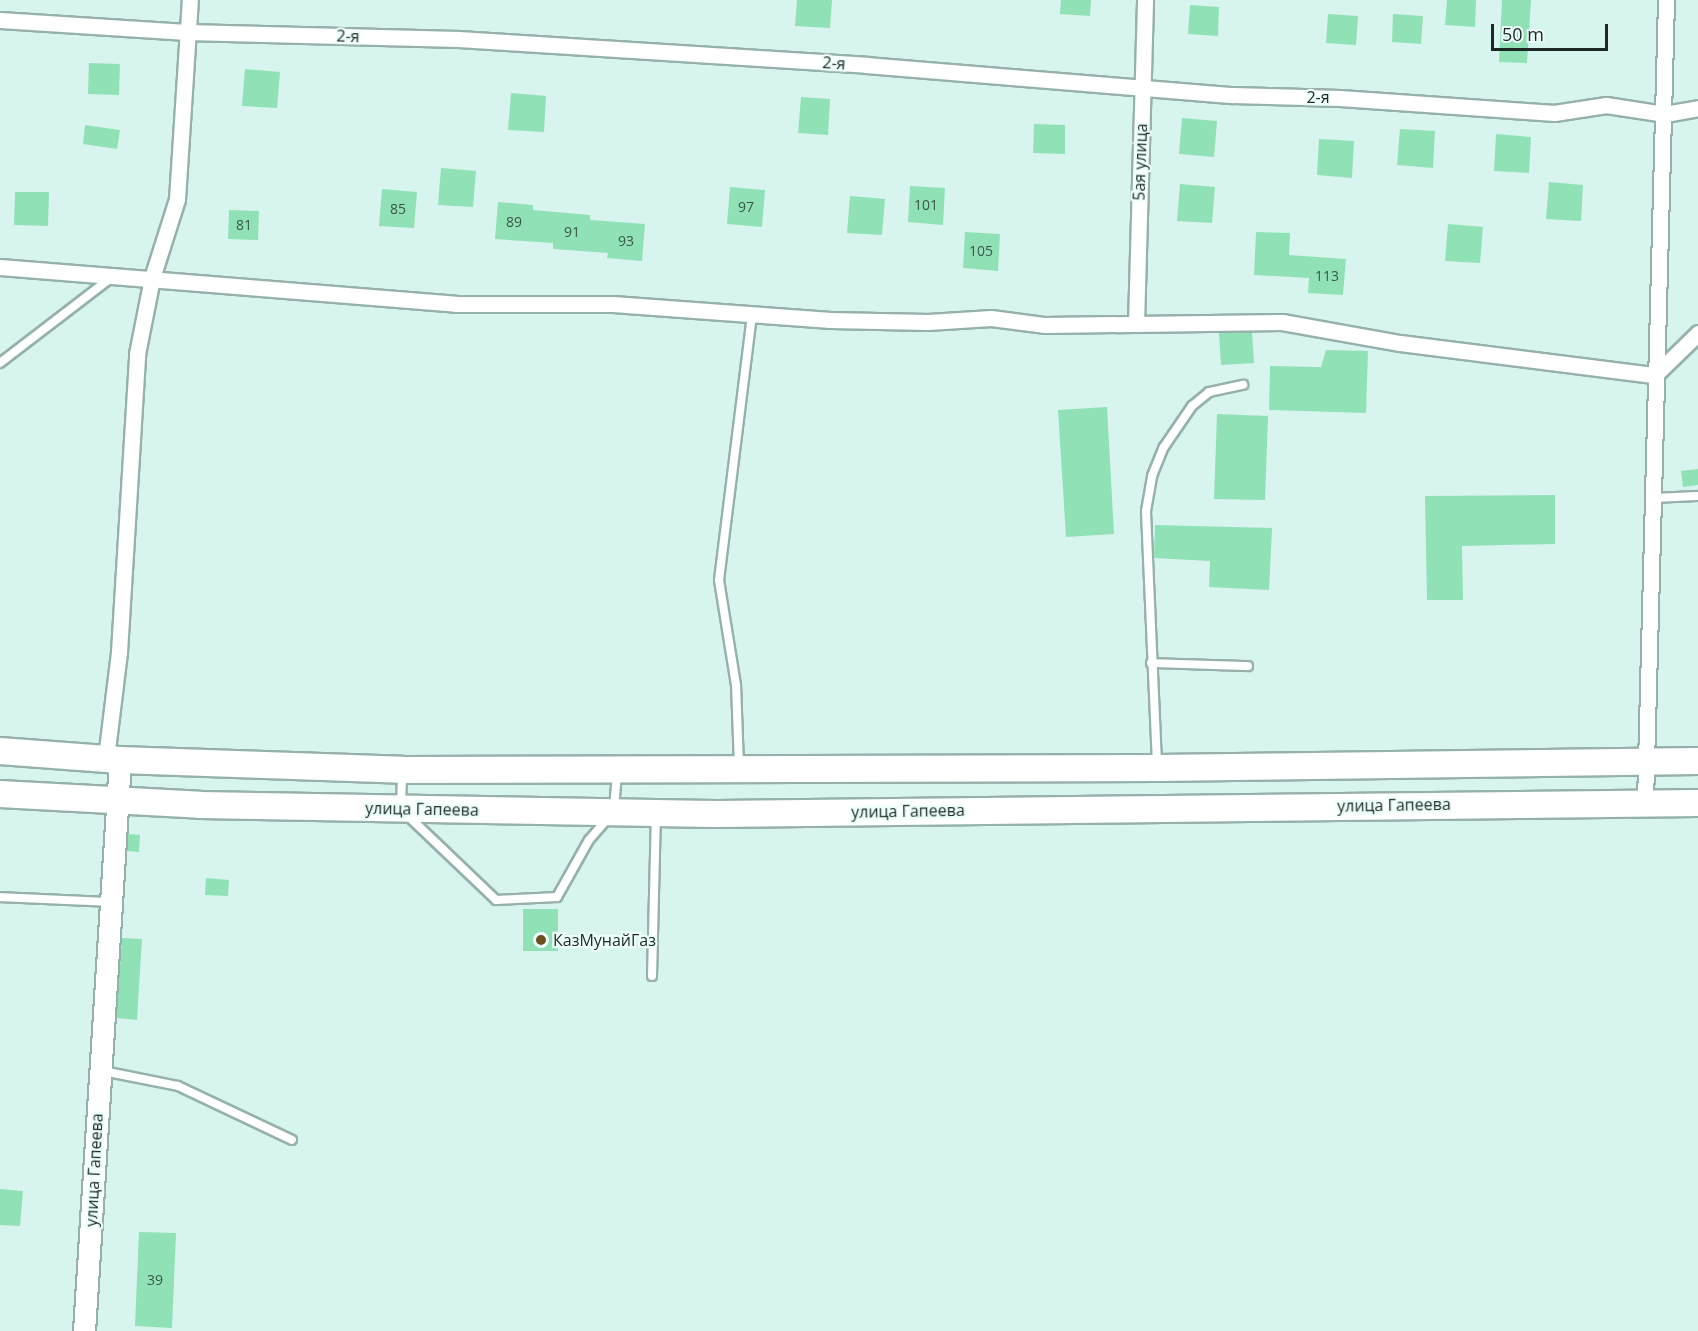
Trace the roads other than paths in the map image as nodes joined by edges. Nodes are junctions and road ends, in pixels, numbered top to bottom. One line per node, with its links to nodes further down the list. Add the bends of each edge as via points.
1 (190, 0): 5 (street)
2 (1145, 0): 6 (street, 5ая улица)
3 (1666, 0): 8 (street)
4 (0, 20): 5 (street, 2-я)
5 (187, 32): 6 (street, 2-я, via 458,39); 11 (street, via 177,199)
6 (1143, 85): 8 (street, 2-я, via 1233,95 1554,113 1606,105); 13 (street, 5ая улица)
7 (1698, 108): 8 (street, 2-я)
8 (1665, 114): 16 (street)
9 (0, 267): 10 (street)
10 (113, 276): 11 (street); 15 (lane)
11 (152, 278): 12 (street, via 456,304 613,304); 23 (street, via 137,354)
12 (752, 315): 13 (street, via 830,320 928,322 992,318 1044,325); 28 (lane, via 719,580 736,685)
13 (1136, 324): 16 (street, via 1282,322 1400,343)
14 (1698, 333): 16 (street)
15 (0, 363)
16 (1654, 375): 19 (street)
17 (1243, 385): 20 (lane, via 1209,392 1191,406 1164,447 1152,476 1146,511)
18 (1698, 496): 19 (lane)
19 (1652, 498): 25 (street)
20 (1151, 663): 21 (lane); 26 (lane)
21 (1248, 666)
22 (0, 751): 23 (highway)
23 (113, 759): 27 (highway); 31 (main road, улица Гапеева)
24 (1698, 761): 25 (highway)
25 (1644, 762): 26 (highway); 32 (street)
26 (1157, 768): 28 (highway)
27 (402, 770): 29 (highway); 34 (lane)
28 (739, 770): 29 (highway)
29 (617, 771): 35 (lane)
30 (0, 794): 31 (highway, улица Гапеева)
31 (118, 800): 34 (highway, улица Гапеева); 38 (main road, улица Гапеева)
32 (1645, 802): 33 (highway, улица Гапеева); 36 (highway, улица Гапеева)
33 (1698, 803)
34 (401, 809): 35 (highway, улица Гапеева); 35 (lane, via 496,900 557,897 590,840)
35 (614, 812): 36 (highway, улица Гапеева)
36 (656, 812): 39 (lane)
37 (0, 897): 38 (lane)
38 (109, 902): 40 (main road, улица Гапеева)
39 (652, 976)
40 (100, 1070): 41 (lane, via 178,1086); 42 (main road, улица Гапеева)
41 (292, 1140)
42 (84, 1331)

